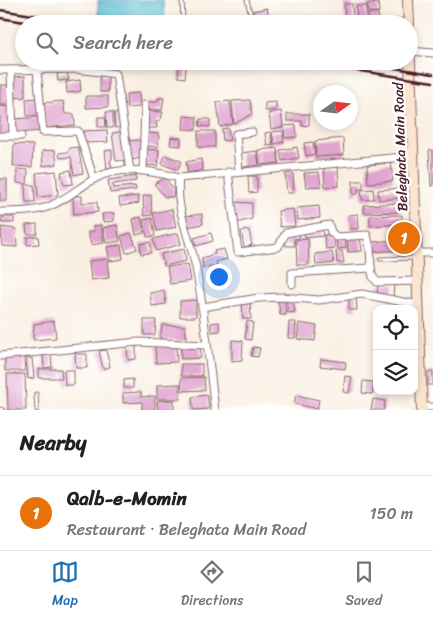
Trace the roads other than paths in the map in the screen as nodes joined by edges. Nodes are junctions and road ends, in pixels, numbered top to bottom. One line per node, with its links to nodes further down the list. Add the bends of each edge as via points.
1 (182, 0): 4 (lane)
2 (247, 0): 5 (lane)
3 (408, 0): 6 (main road)
4 (183, 15)
5 (251, 15)
6 (409, 15)
7 (418, 52): 8 (street)
8 (433, 53)
9 (0, 70): 13 (street)
10 (37, 70): 13 (street); 25 (street, via 43,132 78,131)
11 (85, 70): 21 (street, via 116,74)
12 (411, 70): 19 (main road, Beleghata Main Road)
13 (11, 71): 17 (street)
14 (145, 105): 20 (street)
15 (252, 132): 22 (street, via 236,134)
16 (0, 136): 17 (street)
17 (12, 136): 18 (street)
18 (21, 136)
19 (414, 156): 22 (street); 28 (main road, Beleghata Main Road)
20 (143, 170): 21 (street); 24 (street)
21 (130, 171): 25 (street)
22 (239, 171): 23 (street)
23 (228, 172): 24 (street); 30 (street, via 238,252 278,247 286,233 329,225 336,237 367,235)
24 (179, 178): 34 (street, via 179,206 191,246)
25 (94, 179): 26 (street, via 68,198 48,207 26,212)
26 (0, 212)
27 (433, 254): 28 (street)
28 (417, 255): 29 (lane); 31 (main road, Beleghata Main Road)
29 (380, 259)
30 (371, 268): 31 (street, via 377,282); 32 (street, via 292,273)
31 (418, 281): 33 (main road, Beleghata Main Road)
32 (292, 284)
33 (419, 305): 34 (street, via 362,294 319,300 259,298); 39 (main road, Beleghata Main Road)
34 (202, 307): 35 (street)
35 (207, 345): 36 (street, via 138,342); 41 (street)
36 (0, 356)
37 (36, 394): 40 (lane)
38 (433, 407): 39 (street)
39 (422, 409)
40 (37, 410)
41 (215, 410)

